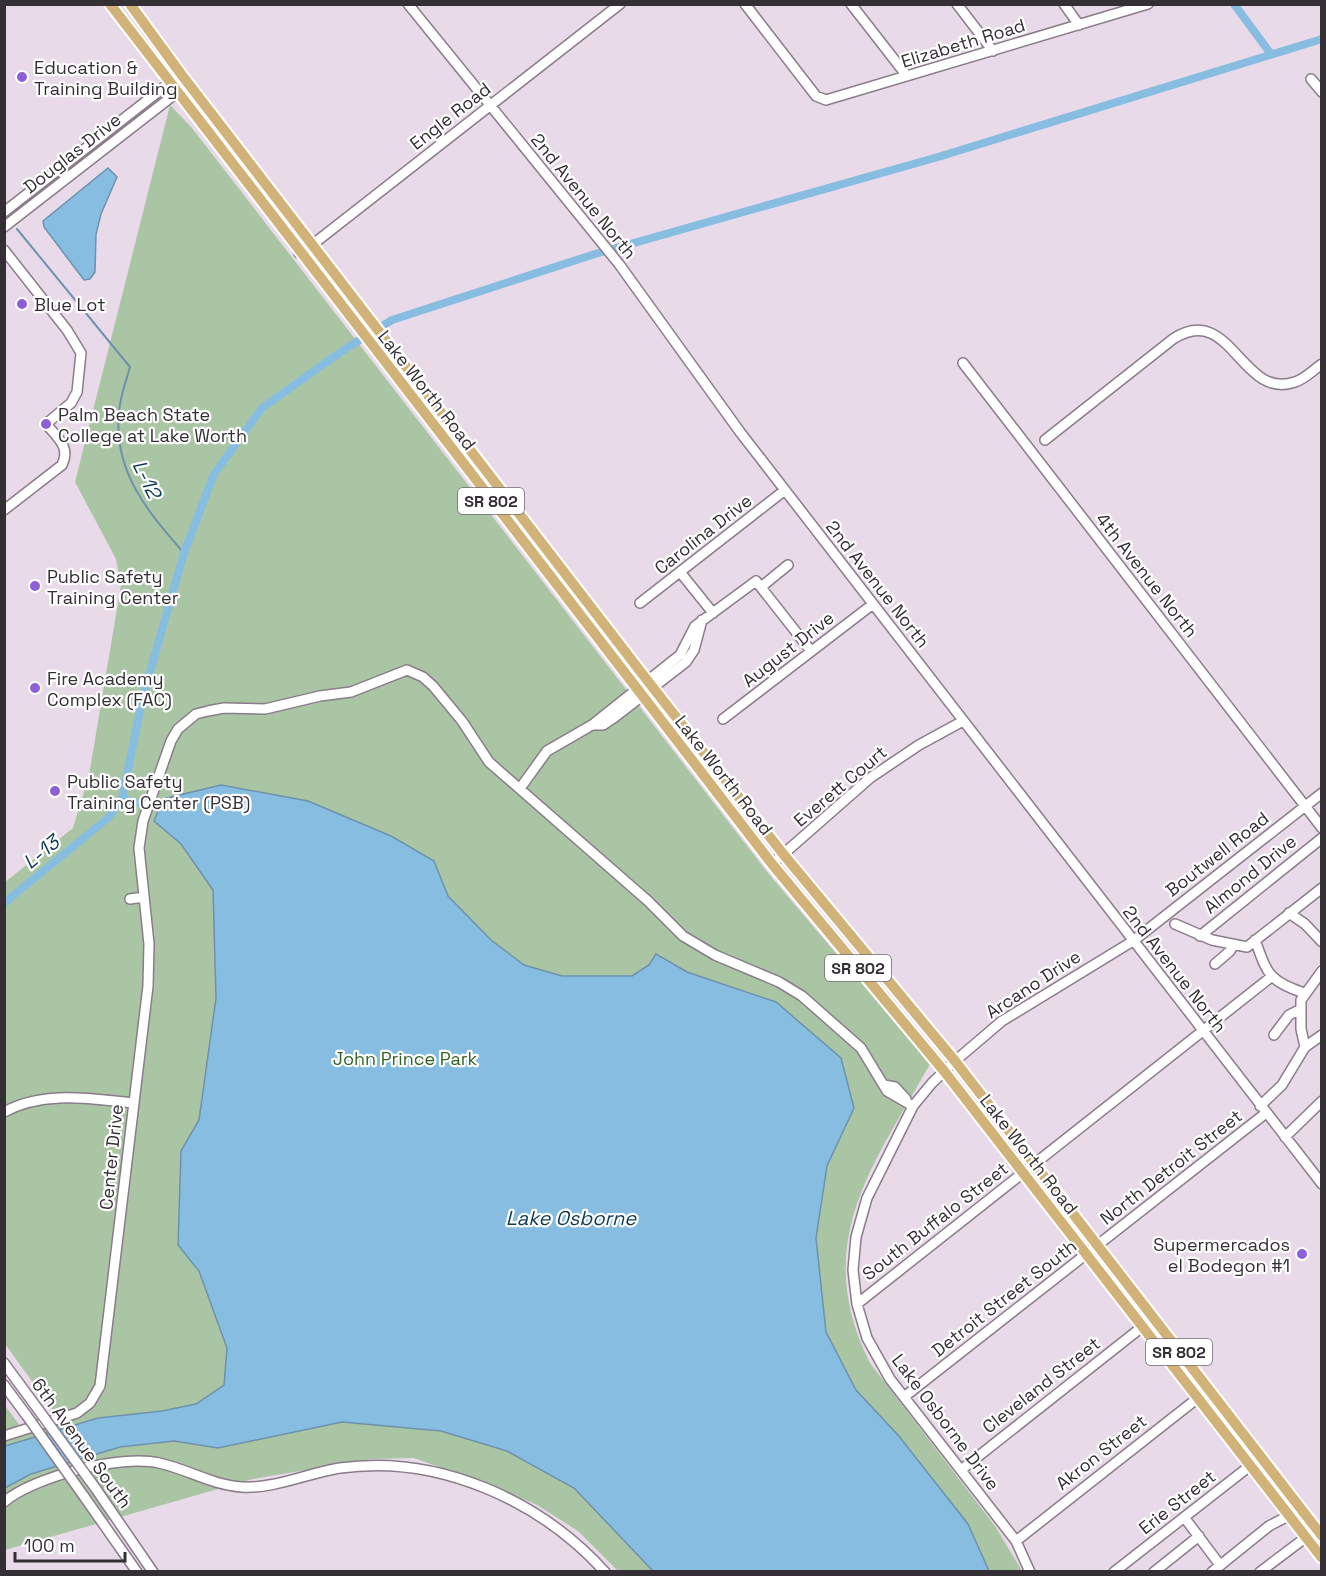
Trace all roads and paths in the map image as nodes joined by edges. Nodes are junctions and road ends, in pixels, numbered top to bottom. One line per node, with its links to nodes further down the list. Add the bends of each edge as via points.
1 (110, 4): 15 (main road, Lake Worth Road / SR 802)
2 (130, 4): 12 (main road, Lake Worth Road / SR 802)
3 (408, 4): 19 (street, 2nd Avenue North)
4 (620, 4): 19 (street, Engle Road)
5 (745, 4): 13 (street, Elizabeth Road, via 821,99)
6 (851, 4): 13 (street)
7 (957, 4): 11 (street)
8 (1064, 4): 10 (street)
9 (1148, 4): 10 (street, Elizabeth Road)
10 (1079, 25): 11 (street, Elizabeth Road)
11 (993, 51): 13 (street, Elizabeth Road)
12 (181, 74): 15 (street, Douglas Drive); 16 (main road, Lake Worth Road / SR 802)
13 (907, 76)
14 (1311, 79): 17 (street)
15 (170, 83): 18 (main road, Lake Worth Road / SR 802); 20 (street, Douglas Drive)
16 (188, 84): 18 (street, Douglas Drive); 22 (main road, Lake Worth Road / SR 802)
17 (1322, 92)
18 (177, 93): 21 (street, Douglas Drive); 24 (main road, Lake Worth Road / SR 802)
19 (489, 107): 22 (street, Engle Road); 30 (street, 2nd Avenue North, via 620,264)
20 (4, 212)
21 (4, 227)
22 (312, 245): 24 (street, Engle Road); 28 (main road, Lake Worth Road / SR 802)
23 (4, 250): 31 (street, via 81,353 77,392 71,403 46,424 66,448 67,456 62,465)
24 (299, 253): 27 (main road, Lake Worth Road / SR 802)
25 (963, 363): 45 (street, 4th Avenue North)
26 (1322, 364): 29 (street, via 1293,383 1269,382 1256,375 1218,335 1188,332 1173,339)
27 (410, 395): 28 (main road, via 447,430); 40 (main road, Lake Worth Road / SR 802)
28 (461, 437): 39 (main road, Lake Worth Road / SR 802)
29 (1045, 440)
30 (785, 490): 33 (street, Carolina Drive); 36 (street, 2nd Avenue North)
31 (4, 510)
32 (788, 565): 34 (street)
33 (680, 572): 35 (street, Carolina Drive); 37 (street)
34 (761, 587): 37 (street, via 756,581); 38 (street)
35 (640, 603)
36 (873, 604): 38 (street, August Drive); 42 (street, 2nd Avenue North)
37 (713, 613): 39 (street, via 695,626 680,655)
38 (811, 651): 41 (street, August Drive)
39 (650, 684): 40 (street); 48 (main road, Lake Worth Road / SR 802)
40 (639, 692): 43 (street, via 603,725 592,725 565,738 547,752); 49 (main road, Lake Worth Road / SR 802)
41 (723, 719)
42 (963, 721): 48 (street, Everett Court, via 870,778); 58 (street, 2nd Avenue North)
43 (521, 787): 51 (street, Center Drive, via 489,762 433,686 407,670 351,692 265,709 224,708 196,714 178,729 171,741 143,821 139,848); 73 (street, via 683,936 714,955 802,996 861,1048 884,1085 895,1087)
44 (1322, 793): 45 (street, Boutwell Road)
45 (1305, 806): 46 (street, 4th Avenue North); 58 (street, Boutwell Road)
46 (1322, 828)
47 (1322, 838): 55 (street, Almond Drive)
48 (784, 855): 49 (street, Everett Court); 69 (main road, Lake Worth Road / SR 802)
49 (772, 864): 70 (main road, Lake Worth Road / SR 802)
50 (1322, 888): 53 (street)
51 (144, 897): 52 (street); 72 (street, Center Drive, via 148,986)
52 (130, 899)
53 (1289, 913): 56 (street); 57 (street)
54 (1175, 924): 55 (street)
55 (1200, 936): 59 (street)
56 (1255, 940): 59 (street, via 1247,947); 62 (street)
57 (1321, 940)
58 (1133, 941): 65 (street, 2nd Avenue North); 69 (street, Arcano Drive, via 1002,1021)
59 (1233, 945): 60 (street)
60 (1215, 964)
61 (1320, 976): 63 (street)
62 (1271, 977): 63 (street); 65 (street, South Buffalo Street)
63 (1304, 993): 64 (street)
64 (1299, 1010): 66 (street, via 1289,1015); 68 (street)
65 (1203, 1032): 74 (street, 2nd Avenue North); 77 (street, South Buffalo Street)
66 (1274, 1035)
67 (1322, 1035): 68 (street)
68 (1305, 1047): 74 (street, North Detroit Street)
69 (955, 1061): 70 (street, Lake Osborne Drive); 77 (main road, Lake Worth Road / SR 802)
70 (944, 1071): 73 (street, Lake Osborne Drive); 78 (main road, Lake Worth Road / SR 802)
71 (1322, 1101): 76 (street)
72 (134, 1104): 75 (street, via 71,1097 41,1100); 89 (street, Center Drive, via 100,1386 90,1403 77,1413)
73 (913, 1106): 82 (street, Lake Osborne Drive, via 860,1217 854,1260)
74 (1263, 1109): 76 (street, 2nd Avenue North); 80 (street, North Detroit Street)
75 (4, 1112)
76 (1285, 1137): 79 (street, 2nd Avenue North)
77 (1034, 1166): 78 (street, South Buffalo Street); 80 (main road, Lake Worth Road / SR 802)
78 (1022, 1173): 81 (main road, Lake Worth Road / SR 802); 82 (street, South Buffalo Street)
79 (1322, 1184)
80 (1097, 1247): 81 (street, Detroit Street South); 86 (main road, Lake Worth Road / SR 802)
81 (1086, 1255): 83 (main road, Lake Worth Road / SR 802); 87 (street, Detroit Street South)
82 (857, 1304): 87 (street, Lake Osborne Drive, via 873,1350)
83 (1142, 1327): 88 (main road, Lake Worth Road / SR 802); 92 (street, Cleveland Street)
84 (4, 1363): 104 (street, 6th Avenue South, bridge)
85 (4, 1385): 103 (street, 6th Avenue South, bridge)
86 (1208, 1390): 88 (street, Akron Street); 90 (main road, Lake Worth Road / SR 802)
87 (904, 1397): 92 (street, Lake Osborne Drive)
88 (1197, 1398): 91 (main road, Lake Worth Road / SR 802); 99 (street, Akron Street)
89 (4, 1436)
90 (1260, 1458): 91 (street, Erie Street); 97 (main road, Lake Worth Road / SR 802)
91 (1250, 1466): 94 (main road, Lake Worth Road / SR 802); 95 (street, Erie Street)
92 (961, 1470): 99 (street, Lake Osborne Drive)
93 (4, 1502): 105 (street, via 40,1481 126,1459 159,1462 221,1484 242,1487 341,1468 396,1468 453,1478 513,1500 553,1524)
94 (1288, 1516): 98 (main road, Lake Worth Road / SR 802); 101 (street)
95 (1184, 1517): 96 (street); 107 (street, Erie Street)
96 (1199, 1536): 101 (street); 108 (street)
97 (1322, 1536)
98 (1305, 1538): 100 (main road, Lake Worth Road / SR 802); 102 (street)
99 (1016, 1541): 106 (street, Lake Osborne Drive)
100 (1322, 1558)
101 (1220, 1565): 109 (street)
102 (1262, 1571)
103 (137, 1572)
104 (153, 1572)
105 (605, 1572)
106 (1030, 1572)
107 (1114, 1572)
108 (1155, 1572)
109 (1212, 1572)

